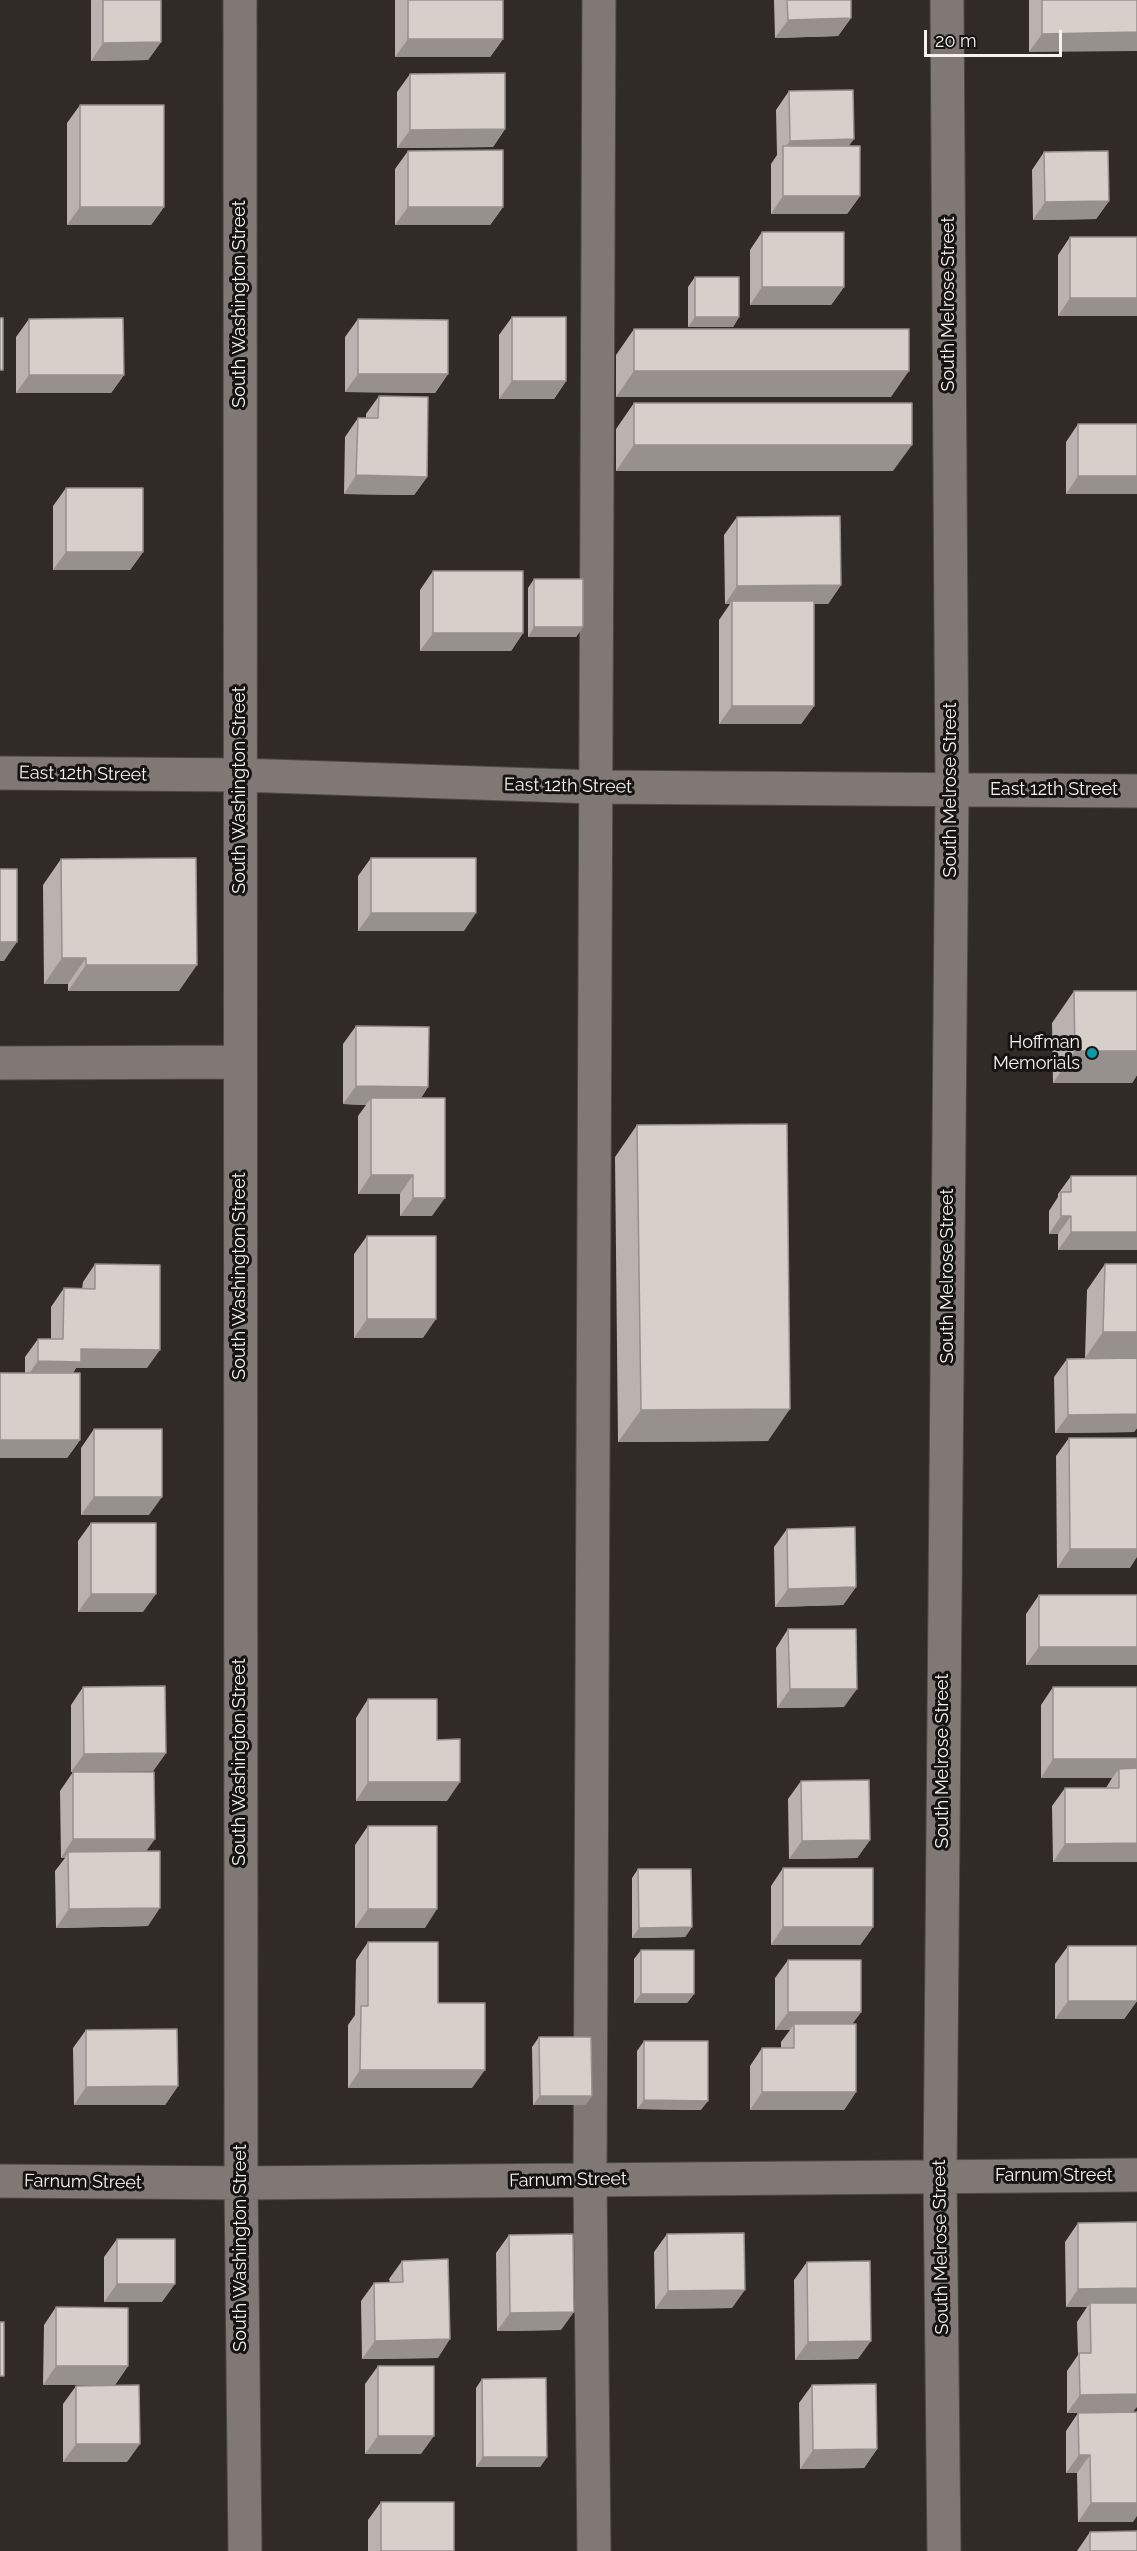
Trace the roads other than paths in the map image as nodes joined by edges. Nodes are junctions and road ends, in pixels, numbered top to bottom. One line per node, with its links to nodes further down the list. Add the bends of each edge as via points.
1 (240, 0): 5 (street, South Washington Street)
2 (598, 0): 6 (street)
3 (947, 0): 7 (street, South Melrose Street)
4 (0, 773): 5 (street, East 12th Street)
5 (240, 775): 6 (street, East 12th Street); 9 (street, South Washington Street)
6 (596, 787): 7 (street, East 12th Street); 13 (street)
7 (952, 790): 8 (street, East 12th Street); 12 (street, South Melrose Street)
8 (1137, 790)
9 (240, 1062): 10 (street); 15 (street, South Washington Street)
10 (0, 1063)
11 (1137, 2175): 12 (street, Farnum Street)
12 (940, 2177): 13 (street, Farnum Street); 18 (street, South Melrose Street)
13 (591, 2180): 15 (street, Farnum Street); 17 (street)
14 (0, 2181): 15 (street, Farnum Street)
15 (241, 2183): 16 (street, South Washington Street)
16 (244, 2551)
17 (594, 2551)
18 (944, 2551)

